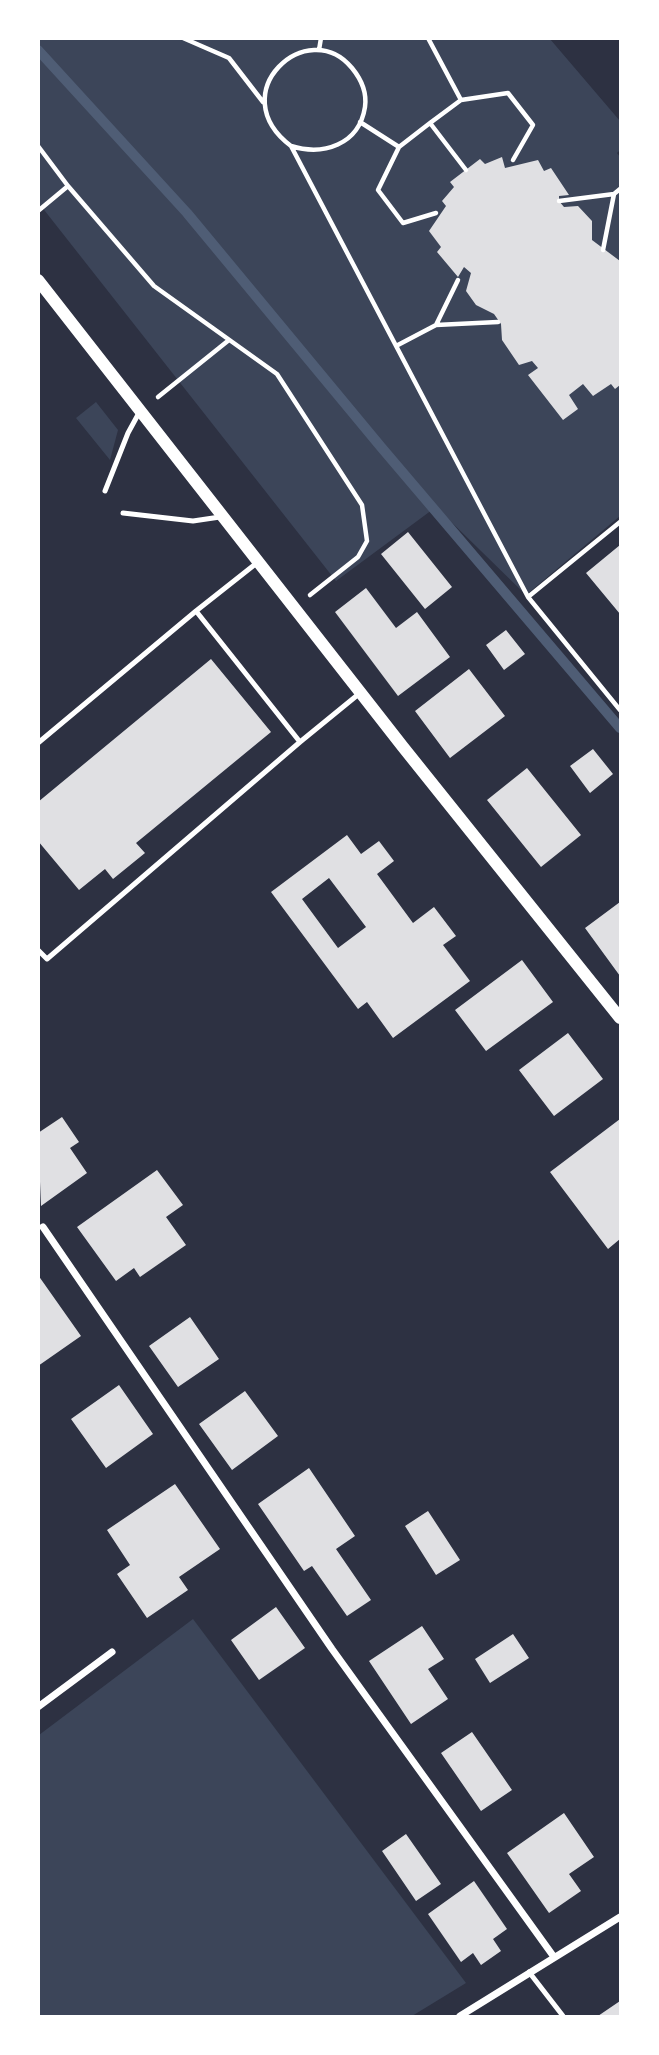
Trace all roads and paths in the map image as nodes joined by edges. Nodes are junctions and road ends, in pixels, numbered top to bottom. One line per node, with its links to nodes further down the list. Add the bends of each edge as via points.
1 (183, 38): 6 (path, via 229,58)
2 (321, 38): 4 (path)
3 (428, 38): 5 (path)
4 (319, 50): 6 (path, via 286,59 266,86); 7 (path, via 334,54 358,75 365,107)
5 (461, 100): 8 (path); 12 (path, via 508,93 533,125)
6 (264, 103): 10 (path, via 277,135)
7 (360, 122): 10 (path, via 338,146 314,151); 11 (path)
8 (430, 122): 11 (path); 13 (path)
9 (38, 146): 14 (path)
10 (291, 146): 26 (path)
11 (399, 147): 19 (path, via 378,190 404,223)
12 (513, 160)
13 (466, 170)
14 (68, 186): 18 (path); 25 (path, via 154,286)
15 (621, 190): 16 (path)
16 (614, 194): 17 (path); 20 (path)
17 (559, 201)
18 (38, 211)
19 (436, 213)
20 (603, 250)
21 (38, 280): 28 (street)
22 (458, 280): 24 (path)
23 (498, 322): 24 (path)
24 (436, 325): 26 (path)
25 (229, 340): 27 (path); 34 (path, via 277,374 362,505 367,541 358,557)
26 (396, 346): 35 (path)
27 (158, 397)
28 (140, 411): 29 (lane); 31 (street)
29 (105, 491)
30 (123, 513): 31 (lane, via 193,521)
31 (223, 517): 33 (street)
32 (621, 523): 35 (path)
33 (258, 562): 36 (lane); 37 (street)
34 (309, 596)
35 (528, 597): 38 (path)
36 (196, 611): 39 (lane); 40 (lane)
37 (360, 693): 39 (lane); 42 (street)
38 (621, 710)
39 (300, 742): 41 (lane, via 47,959)
40 (38, 743)
41 (38, 950)
42 (621, 1018)
43 (43, 1227): 47 (street, via 332,1649)
44 (112, 1652): 45 (street)
45 (38, 1707)
46 (621, 1917): 47 (street)
47 (554, 1957): 48 (street)
48 (529, 1972): 49 (street); 50 (lane)
49 (460, 2017)
50 (563, 2017)

